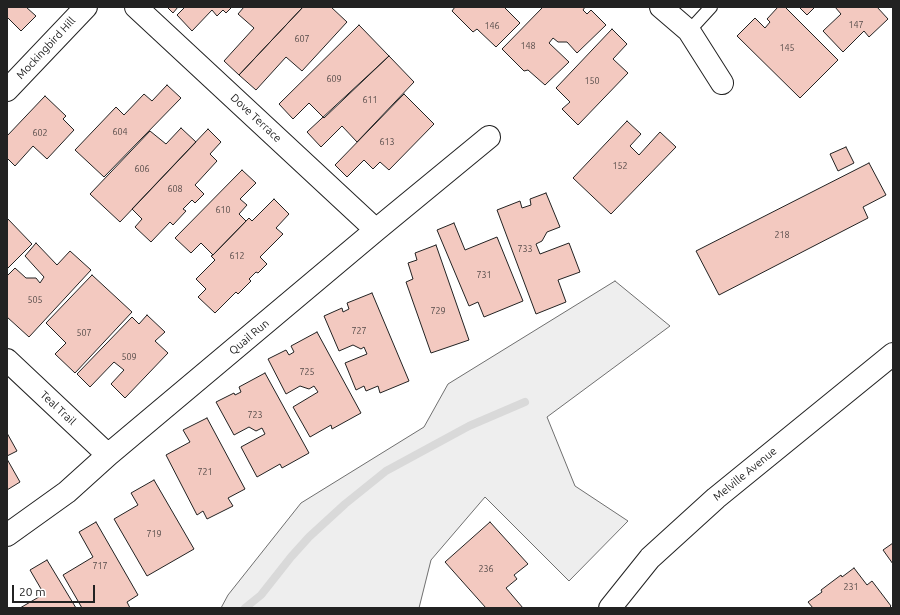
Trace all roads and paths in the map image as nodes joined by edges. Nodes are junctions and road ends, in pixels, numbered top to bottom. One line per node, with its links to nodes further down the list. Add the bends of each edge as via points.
1 (86, 7): 7 (street, Mockingbird Hill)
2 (136, 7): 9 (street, Dove Terrace)
3 (661, 7): 5 (street)
4 (710, 7): 5 (lane)
5 (689, 31): 6 (street)
6 (722, 83)
7 (7, 90)
8 (489, 138): 9 (street, Quail Run)
9 (376, 230): 12 (street, Quail Run)
10 (893, 354): 14 (street, Melville Avenue, via 716,498 650,558)
11 (7, 360): 12 (street, Teal Trail)
12 (108, 455): 13 (street, Quail Run, via 67,492)
13 (7, 535)
14 (610, 608)

